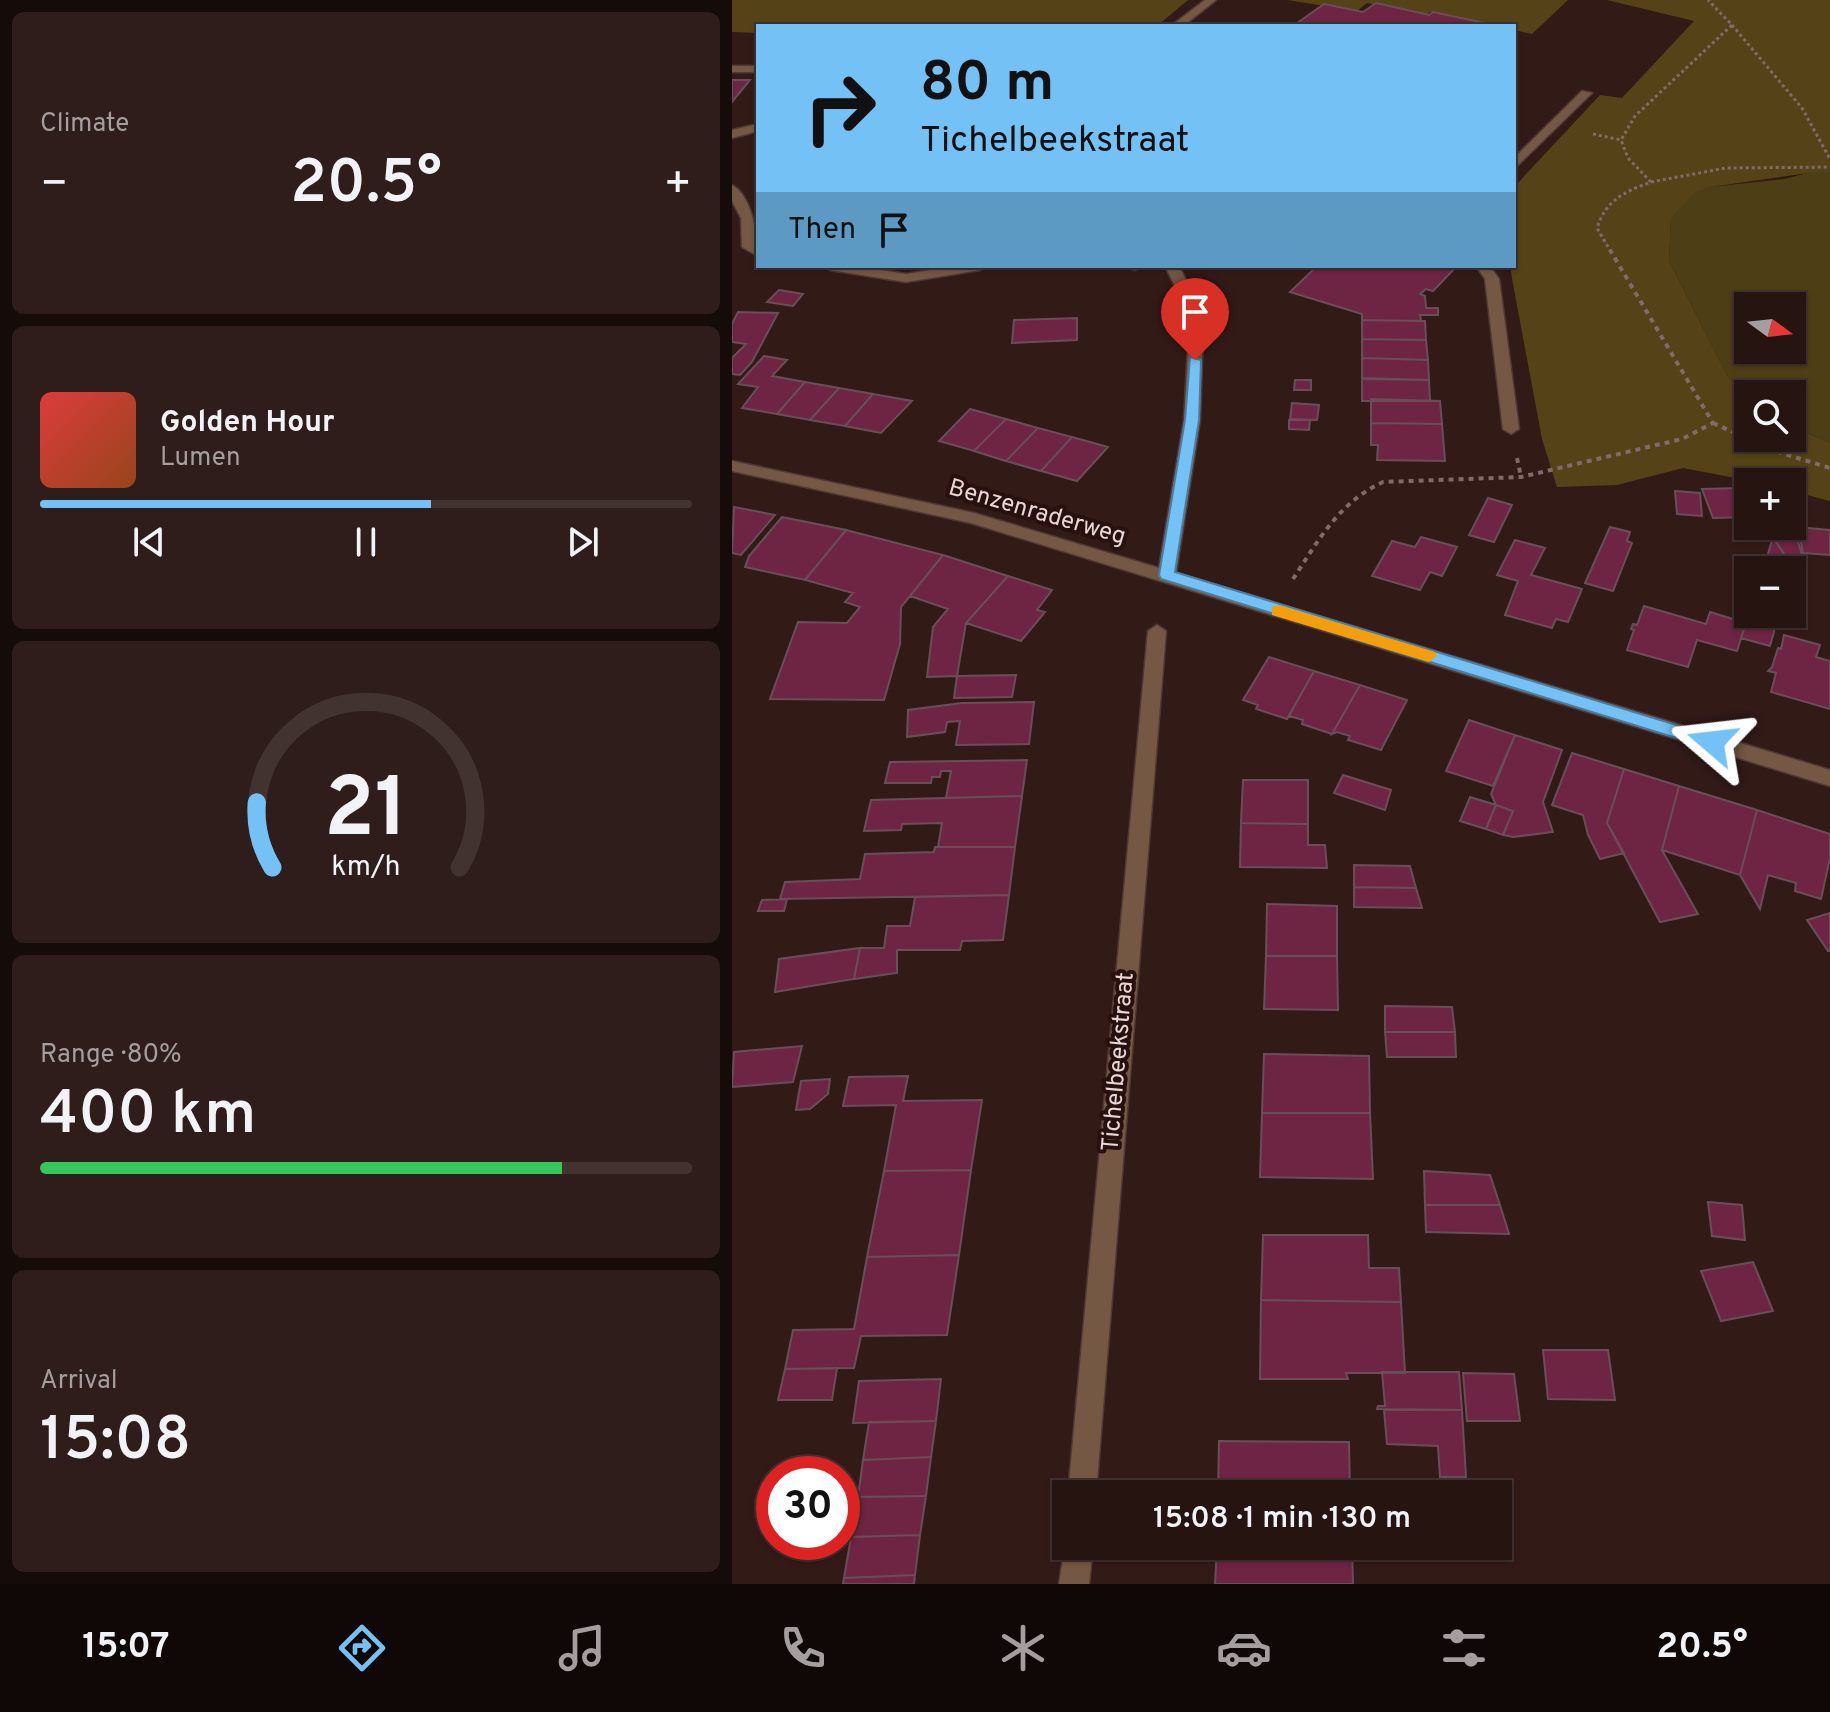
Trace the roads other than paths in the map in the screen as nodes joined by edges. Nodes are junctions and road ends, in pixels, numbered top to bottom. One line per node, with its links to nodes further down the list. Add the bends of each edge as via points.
1 (1211, 0): 2 (street)
2 (1179, 24)
3 (732, 69): 4 (street)
4 (756, 69)
5 (1586, 93): 8 (street)
6 (756, 128): 7 (street)
7 (732, 134)
8 (1516, 163)
9 (732, 189): 10 (street, via 747,218 749,247)
10 (756, 251)
11 (843, 268): 12 (street, via 906,278)
12 (968, 268)
13 (1173, 268): 17 (street, via 1196,330 1192,420)
14 (1484, 268): 15 (street, via 1492,279)
15 (1511, 429)
16 (732, 466): 17 (street, Benzenraderweg, via 974,518)
17 (1167, 575): 19 (street, Benzenraderweg)
18 (1157, 631): 20 (street, Tichelbeekstraat)
19 (1830, 778)
20 (1083, 1480)
21 (1077, 1560): 22 (street)
22 (1074, 1584)

